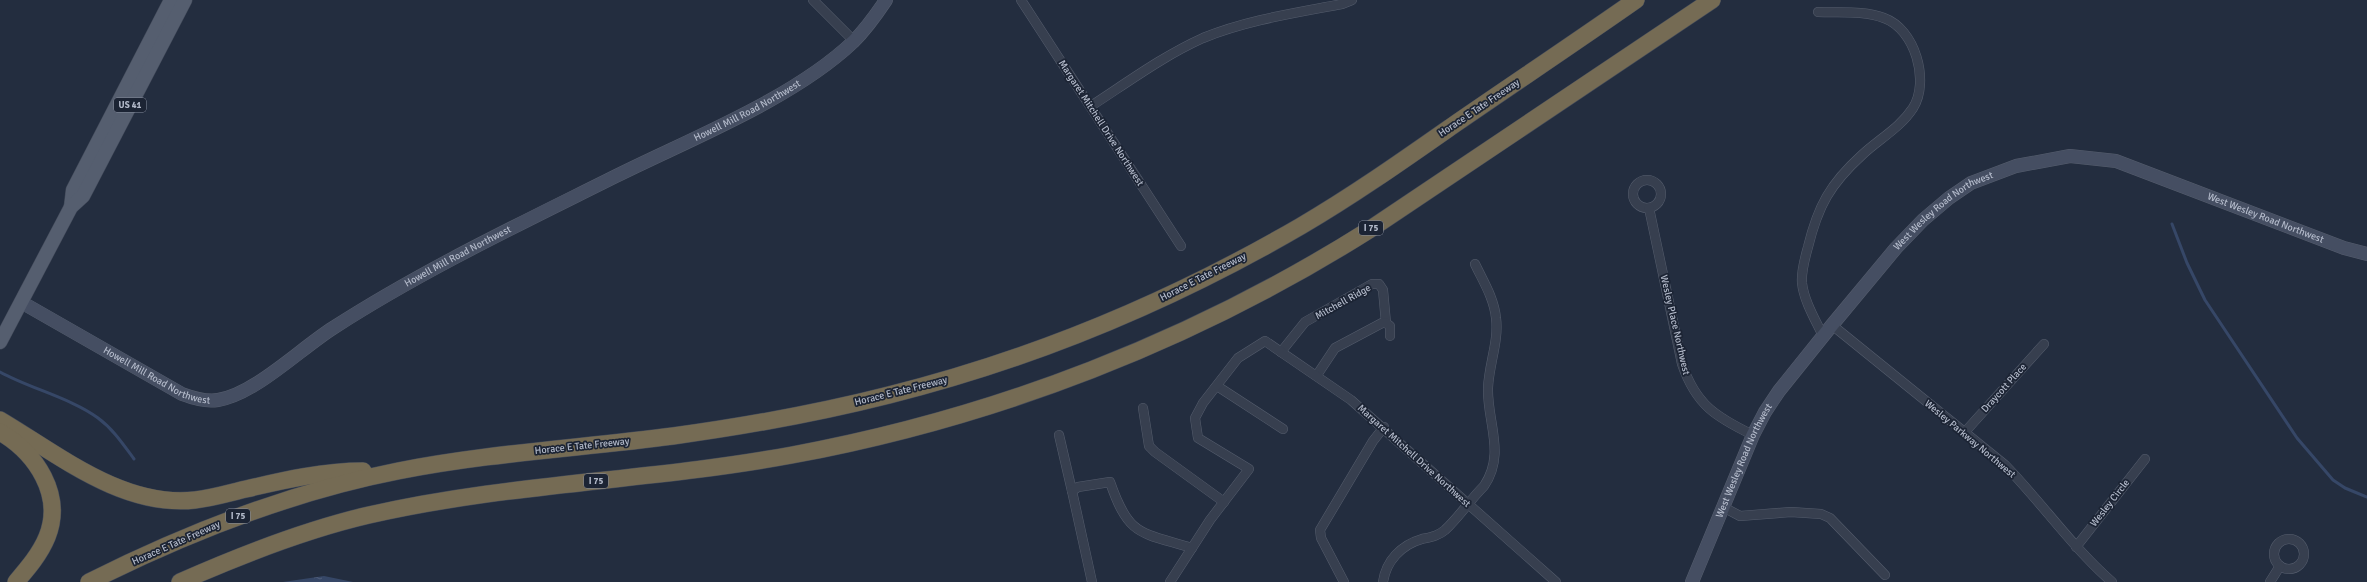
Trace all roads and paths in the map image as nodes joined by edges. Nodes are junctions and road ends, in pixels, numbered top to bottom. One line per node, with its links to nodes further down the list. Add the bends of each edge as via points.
1 (171, 0): 12 (main road, US 41, via 74,190)
2 (185, 0): 12 (main road, US 41, via 83,196)
3 (813, 0): 10 (street)
4 (886, 0): 10 (main road, Howell Mill Road Northwest)
5 (1021, 0): 11 (street, Margaret Mitchell Drive Northwest)
6 (1352, 0): 11 (street, via 1259,20 1204,38 1165,58)
7 (1636, 0): 38 (highway, Horace E Tate Freeway / I 75, via 1362,188 1301,226 1184,288 1112,321 1045,347 941,382 751,425 540,450)
8 (1712, 0): 49 (highway, I 75, via 1329,254 1278,284 1141,350 1058,383 913,428 792,455 716,468 487,493 367,515 270,545)
9 (1818, 12): 21 (street, via 1872,15 1892,21 1916,53 1920,81 1913,108 1895,129 1860,156 1834,184 1819,208 1803,264 1802,282)
10 (854, 41): 17 (main road, Howell Mill Road Northwest, via 808,76 757,106 485,240 357,312 252,386 230,396 206,400 182,394)
11 (1092, 106): 14 (street, Margaret Mitchell Drive Northwest)
12 (71, 207): 17 (main road, US 41)
13 (1649, 208): 36 (street, Wesley Place Northwest, via 1688,382 1698,399 1712,413)
14 (1181, 246)
15 (2367, 254): 19 (main road, West Wesley Road Northwest, via 2344,248 2116,161 2086,156 2055,157 1995,172 1971,183 1949,198 1896,248)
16 (1474, 264): 41 (street, via 1491,297 1496,318 1496,337 1488,389 1496,450 1489,479)
17 (21, 302): 22 (main road, US 41)
18 (1386, 322): 20 (street, Mitchell Ridge, via 1390,326); 24 (street, Mitchell Ridge, via 1382,290 1379,284 1372,284 1306,322); 25 (street, via 1335,348)
19 (1832, 325): 21 (main road, West Wesley Road Northwest); 34 (street, Wesley Parkway Northwest)
20 (1390, 336)
21 (1823, 336): 36 (main road, West Wesley Road Northwest, via 1779,391)
22 (0, 342)
23 (2044, 344): 34 (street, Draycott Place)
24 (1281, 352): 25 (street, Margaret Mitchell Drive Northwest); 26 (street, Margaret Mitchell Drive Northwest, via 1264,340 1238,358)
25 (1317, 375): 30 (street, Margaret Mitchell Drive Northwest)
26 (1217, 386): 31 (street); 40 (street, via 1195,418 1198,438 1249,469)
27 (1143, 408): 40 (street, via 1149,446)
28 (0, 413): 32 (highway)
29 (0, 420): 32 (highway)
30 (1384, 427): 41 (street, Margaret Mitchell Drive Northwest); 52 (street, via 1320,530 1321,538)
31 (1283, 429)
32 (17, 430): 38 (highway, via 110,484 146,497 165,500 212,497 321,475)
33 (0, 432): 47 (highway, via 28,453 38,466 49,488 52,501 48,536 32,563)
34 (1964, 433): 43 (street, Wesley Parkway Northwest, via 2005,465)
35 (1059, 435): 39 (street)
36 (1753, 435): 42 (main road, West Wesley Road Northwest)
37 (2145, 459): 43 (street, Wesley Circle)
38 (395, 471): 48 (highway, Horace E Tate Freeway / I 75, via 301,495 246,513 174,542)
39 (1072, 491): 44 (street, via 1078,487 1110,482 1119,508 1130,524 1141,532); 50 (street)
40 (1224, 502): 44 (street)
41 (1467, 504): 53 (street, via 1444,531 1435,537 1407,545 1394,556 1385,572); 54 (street, Margaret Mitchell Drive Northwest)
42 (1723, 507): 46 (street, via 1740,516 1791,512 1821,514 1830,518); 55 (main road, West Wesley Road Northwest)
43 (2076, 547): 56 (street, Wesley Parkway Northwest)
44 (1192, 548): 51 (street)
45 (2280, 566): 57 (street)
46 (1885, 575)
47 (16, 582)
48 (89, 582)
49 (180, 582)
50 (1092, 582)
51 (1170, 582)
52 (1344, 582)
53 (1383, 582)
54 (1556, 582)
55 (1692, 582)
56 (2112, 582)
57 (2270, 582)

